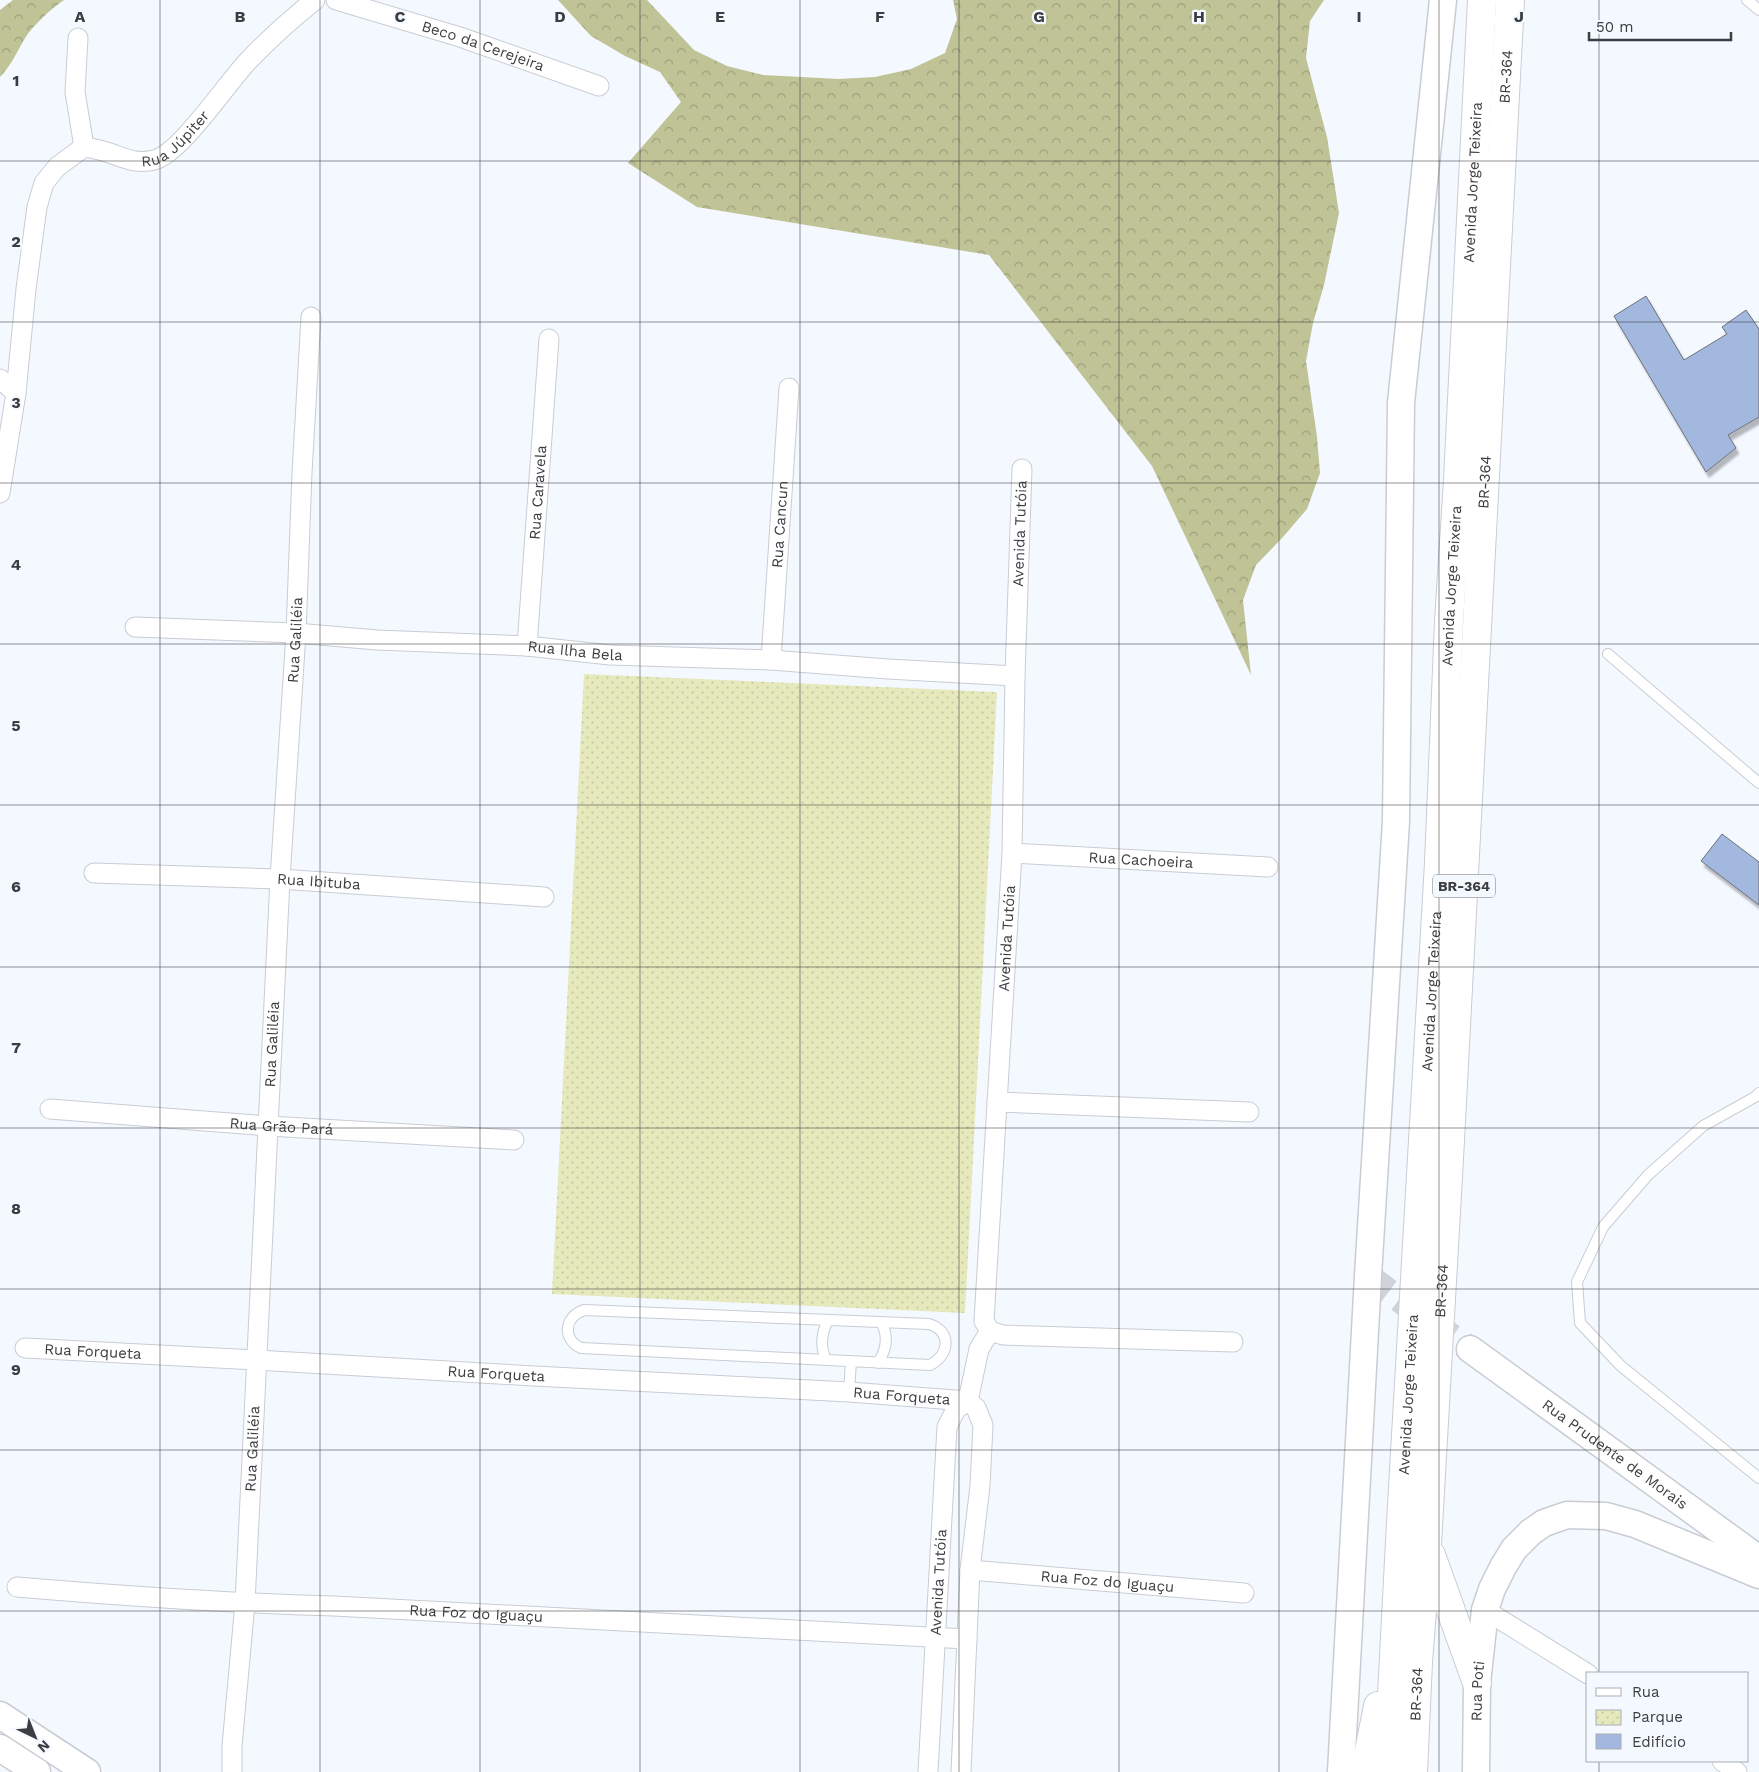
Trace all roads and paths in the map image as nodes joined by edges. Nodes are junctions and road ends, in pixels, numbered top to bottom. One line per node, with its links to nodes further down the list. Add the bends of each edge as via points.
1 (315, 0): 10 (street, Rua Júpiter, via 269,39 184,138 157,159 134,162)
2 (336, 0): 9 (street, Beco da Cerejeira, via 460,37)
3 (1443, 0): 70 (street, via 1401,404 1396,821)
4 (1482, 0): 57 (highway, Avenida Jorge Teixeira / BR-364)
5 (1510, 0): 49 (highway, BR-364 / BR-364)
6 (1748, 0): 7 (lane)
7 (1759, 10)
8 (78, 38): 10 (street, via 74,92)
9 (599, 86)
10 (84, 147): 15 (street, via 57,167 44,183 37,207)
11 (311, 317): 19 (street, Rua Galiléia)
12 (549, 339): 20 (street, Rua Caravela)
13 (0, 379): 15 (street)
14 (789, 388): 22 (street, Rua Cancun)
15 (16, 393): 17 (street)
16 (1022, 469): 23 (street, Avenida Tutóia)
17 (0, 493)
18 (135, 627): 19 (street, Rua Ilha Bela)
19 (296, 633): 20 (street, Rua Ilha Bela); 28 (street, Rua Galiléia)
20 (526, 646): 22 (street, Rua Ilha Bela, via 610,655)
21 (1608, 654): 24 (lane)
22 (771, 660): 23 (street, Rua Ilha Bela)
23 (1015, 676): 25 (street, Avenida Tutóia)
24 (1759, 783)
25 (1012, 853): 26 (street, Rua Cachoeira); 31 (street, Avenida Tutóia)
26 (1268, 867)
27 (94, 872): 28 (street, Rua Ibituba)
28 (280, 879): 29 (street, Rua Ibituba); 34 (street, Rua Galiléia)
29 (544, 897)
30 (1759, 1093): 48 (lane, via 1703,1126 1648,1175 1603,1227 1577,1282 1580,1322 1621,1366)
31 (997, 1102): 33 (street); 38 (street, Avenida Tutóia, via 984,1321)
32 (50, 1109): 34 (street, Rua Grão Pará)
33 (1249, 1112)
34 (268, 1126): 35 (street, Rua Grão Pará); 42 (street, Rua Galiléia)
35 (514, 1140)
36 (828, 1320): 37 (lane); 43 (lane, via 822,1339); 43 (lane, via 584,1310 572,1317 567,1330 571,1341 581,1348)
37 (881, 1322): 45 (lane, via 887,1342); 45 (lane, via 935,1326 943,1334 946,1346 941,1358 930,1365)
38 (990, 1331): 39 (street, via 1003,1335); 47 (street, via 979,1348)
39 (1232, 1342)
40 (25, 1348): 42 (street, Rua Forqueta)
41 (1470, 1349): 50 (street, Rua Prudente de Morais)
42 (256, 1360): 46 (street, Rua Forqueta); 55 (street, Rua Galiléia)
43 (826, 1360): 44 (lane)
44 (851, 1361): 45 (lane); 46 (lane)
45 (878, 1363)
46 (849, 1392): 47 (street, Rua Forqueta)
47 (968, 1400): 51 (street, Avenida Tutóia, via 976,1408 983,1425); 58 (street, Avenida Tutóia, via 956,1409 947,1426)
48 (1759, 1478)
49 (1427, 1544): 61 (highway); 73 (highway, BR-364 / BR-364)
50 (1759, 1559)
51 (970, 1570): 54 (street, Rua Foz do Iguaçu); 59 (street, Avenida Tutóia)
52 (1759, 1575): 56 (street, Rua Poti, via 1635,1524 1606,1516 1567,1515 1544,1523 1514,1549 1492,1589)
53 (17, 1587): 55 (street, Rua Foz do Iguaçu)
54 (1244, 1593)
55 (245, 1603): 58 (street, Rua Foz do Iguaçu); 67 (street, Rua Galiléia)
56 (1485, 1610): 60 (street); 61 (street, Rua Poti)
57 (1398, 1612): 71 (highway); 72 (highway, Avenida Jorge Teixeira / BR-364)
58 (936, 1638): 59 (street, Rua Foz do Iguaçu); 68 (street, Avenida Tutóia)
59 (968, 1639): 69 (street, Avenida Tutóia)
60 (1586, 1673)
61 (1477, 1683): 74 (street, Rua Poti)
62 (0, 1715): 66 (street)
63 (0, 1748): 65 (street)
64 (1723, 1762): 75 (street)
65 (37, 1772)
66 (87, 1772)
67 (232, 1772)
68 (928, 1772)
69 (961, 1772)
70 (1341, 1772)
71 (1364, 1772)
72 (1388, 1772)
73 (1413, 1772)
74 (1476, 1772)
75 (1737, 1772)

